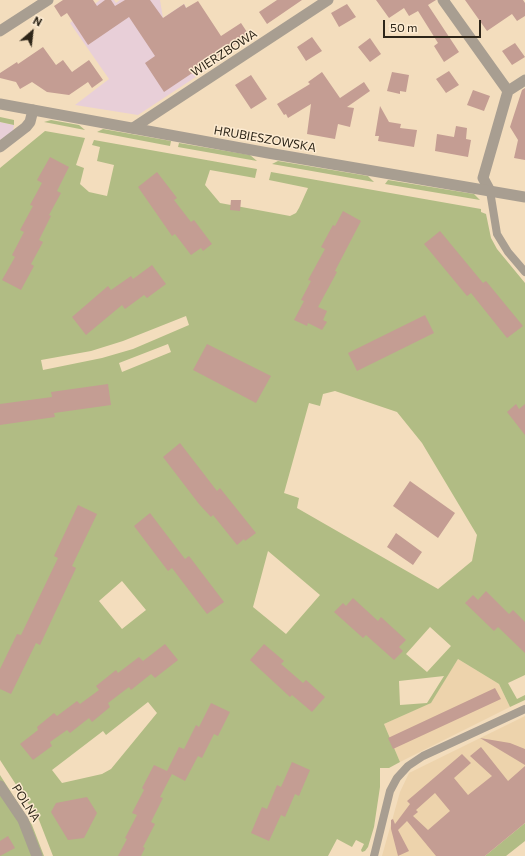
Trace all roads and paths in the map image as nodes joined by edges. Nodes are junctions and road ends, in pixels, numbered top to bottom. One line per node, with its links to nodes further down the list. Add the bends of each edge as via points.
1 (48, 0): 4 (street)
2 (328, 0): 9 (street, WIERZBOWA)
3 (443, 0): 6 (street)
4 (0, 31)
5 (525, 80): 6 (street)
6 (508, 91): 11 (street, via 483,178)
7 (0, 104): 8 (street, HRUBIESZOWSKA)
8 (32, 110): 9 (street, HRUBIESZOWSKA); 10 (street, via 30,122 26,127)
9 (133, 128): 11 (street, HRUBIESZOWSKA)
10 (0, 147)
11 (490, 190): 12 (street, HRUBIESZOWSKA); 13 (lane, via 497,234)
12 (525, 197)
13 (525, 272)
14 (525, 709): 17 (lane, via 423,756 408,766 390,791)
15 (0, 786): 16 (street, POLNA, via 26,826)
16 (36, 856)
17 (374, 856)

